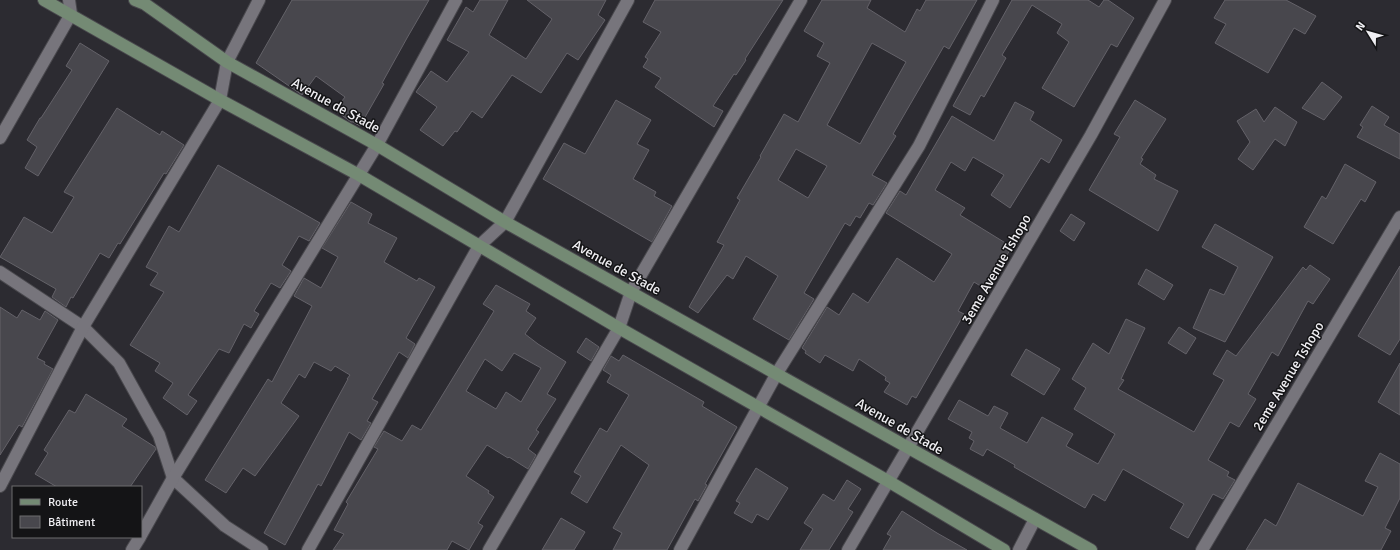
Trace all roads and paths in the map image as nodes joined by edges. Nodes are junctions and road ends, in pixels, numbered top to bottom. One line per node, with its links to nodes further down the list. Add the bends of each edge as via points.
1 (44, 0): 10 (street)
2 (69, 0): 10 (street)
3 (135, 0): 11 (street, Avenue de Stade)
4 (259, 0): 11 (street)
5 (456, 0): 14 (street)
6 (628, 0): 17 (street)
7 (801, 0): 20 (street)
8 (993, 0): 23 (street, via 919,146)
9 (1165, 0): 25 (street, 3eme Avenue Tshopo, via 1091,135)
10 (71, 14): 12 (street); 13 (street)
11 (227, 62): 12 (street); 14 (street, Avenue de Stade)
12 (220, 100): 15 (street); 21 (street)
13 (0, 138)
14 (377, 145): 15 (street); 17 (street, Avenue de Stade)
15 (359, 175): 18 (street); 26 (street)
16 (1400, 218): 41 (street, 2eme Avenue Tshopo)
17 (505, 222): 18 (street); 20 (street, Avenue de Stade)
18 (479, 246): 22 (street); 34 (street)
19 (0, 272): 21 (street)
20 (631, 292): 22 (street); 23 (street, Avenue de Stade)
21 (84, 327): 26 (street, via 118,363 159,435); 28 (street)
22 (619, 328): 24 (street); 35 (street)
23 (777, 373): 24 (street); 25 (street, Avenue de Stade)
24 (758, 406): 27 (street); 36 (street)
25 (908, 448): 27 (street, 3eme Avenue Tshopo); 29 (street, Avenue de Stade)
26 (172, 478): 30 (street); 33 (street, via 225,526)
27 (888, 481): 37 (street, 3eme Avenue Tshopo); 38 (street)
28 (0, 486)
29 (1035, 520): 39 (street); 40 (street, Avenue de Stade)
30 (142, 532)
31 (139, 538): 32 (street)
32 (132, 550)
33 (262, 550)
34 (308, 550)
35 (489, 550)
36 (680, 550)
37 (848, 550)
38 (1004, 550)
39 (1019, 550)
40 (1091, 550)
41 (1202, 550)

